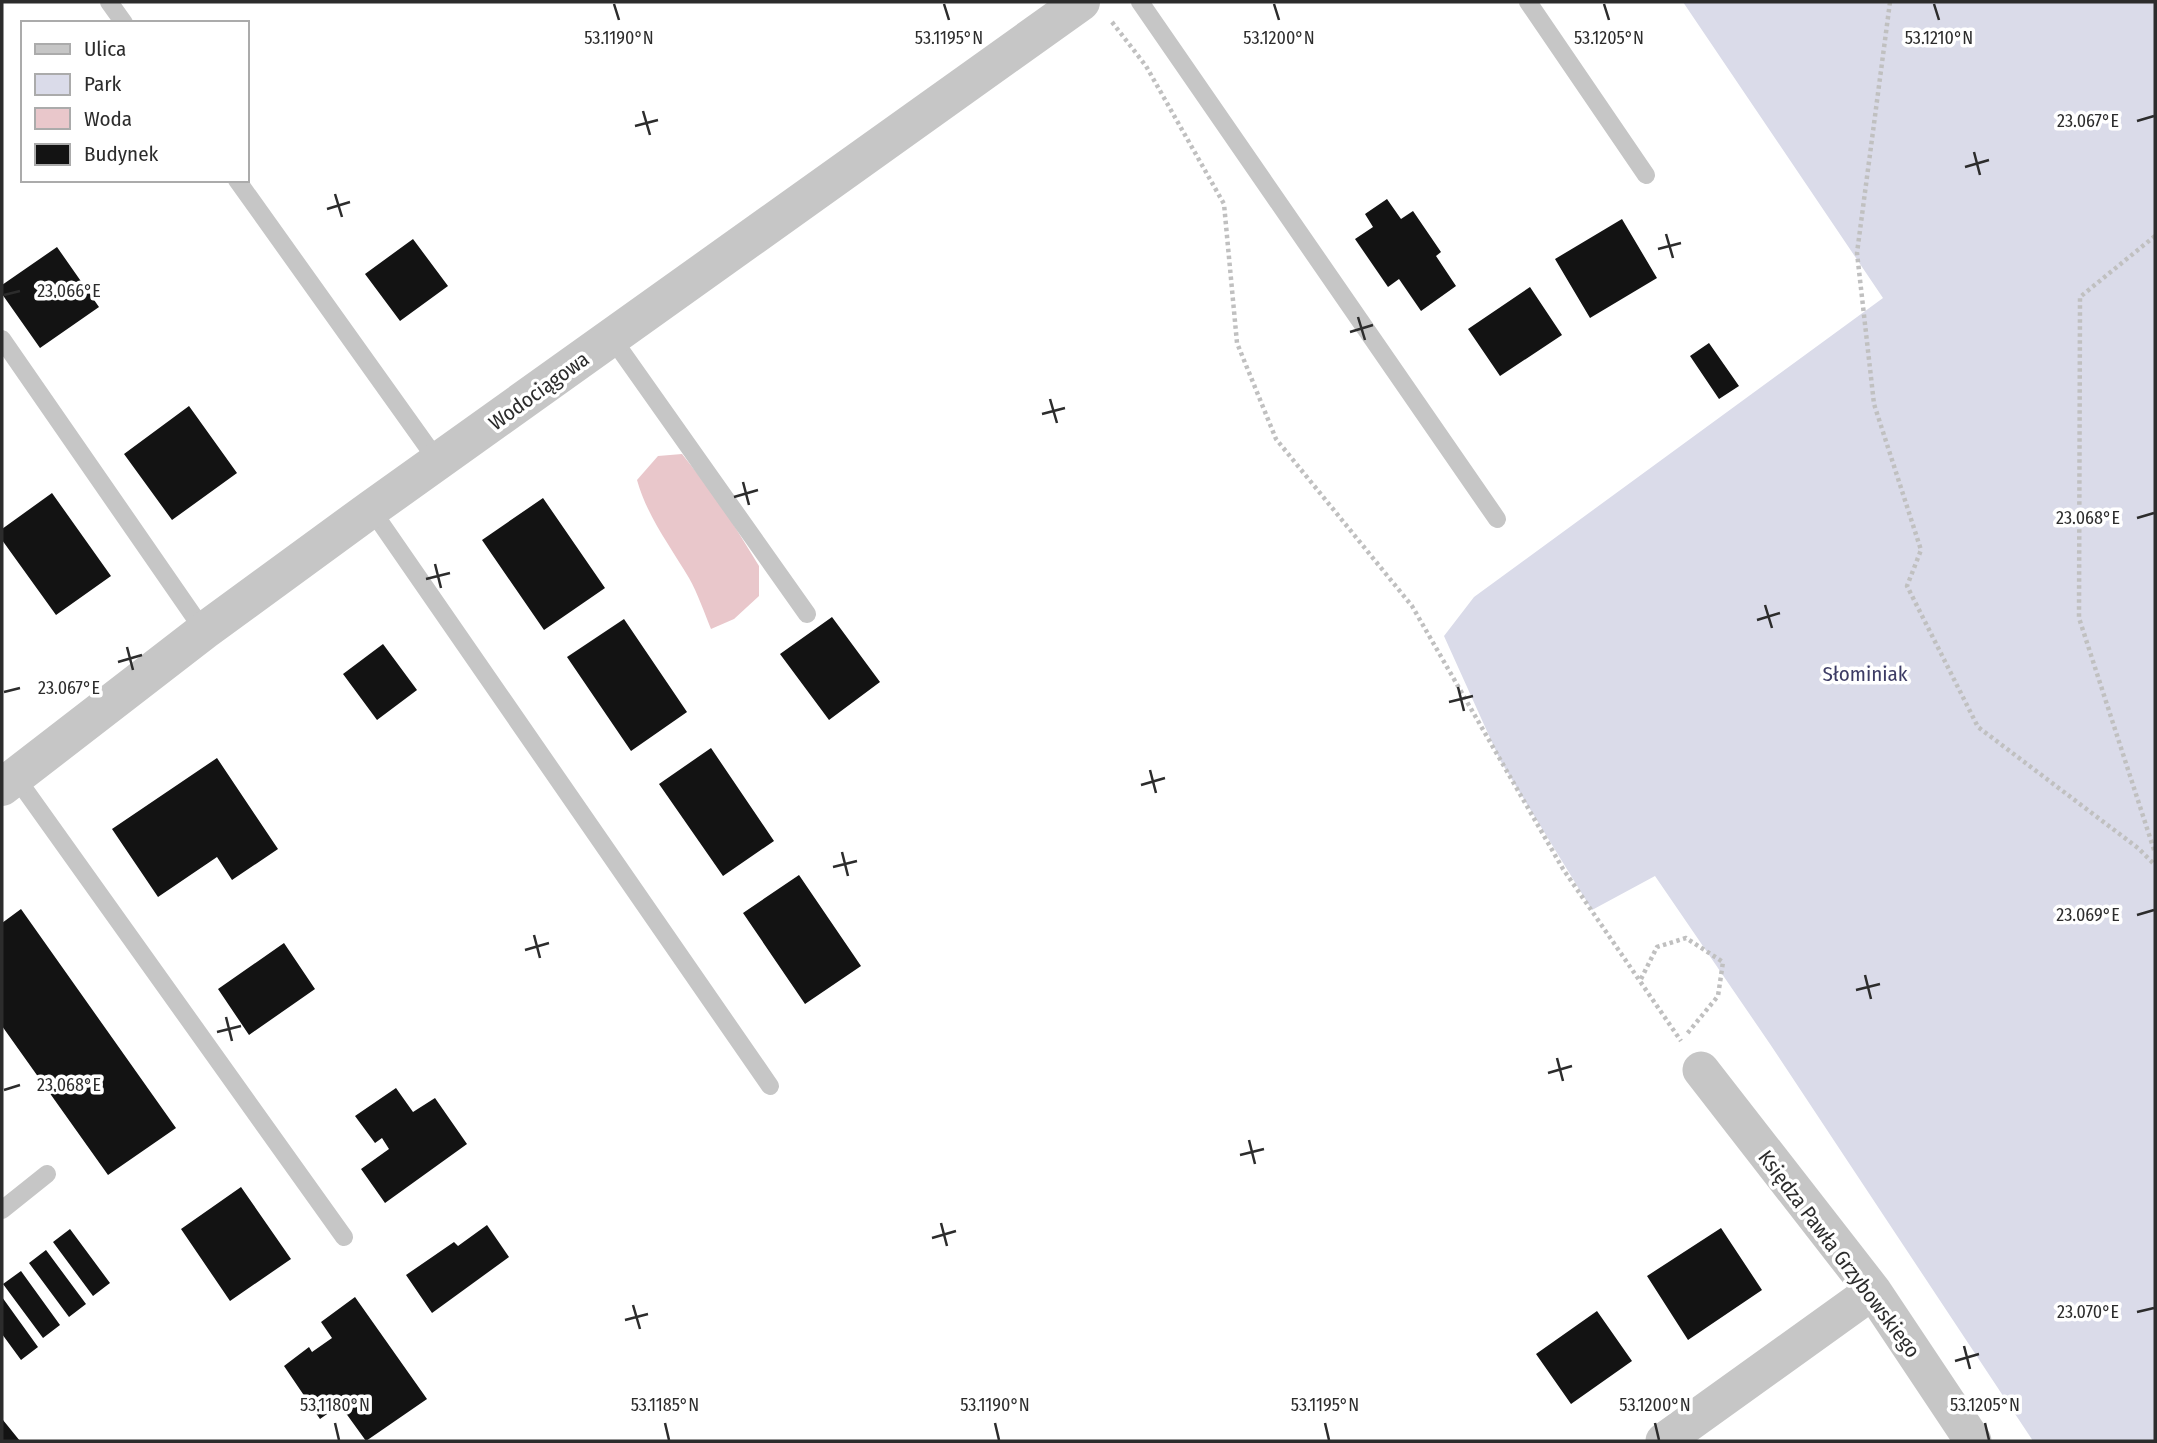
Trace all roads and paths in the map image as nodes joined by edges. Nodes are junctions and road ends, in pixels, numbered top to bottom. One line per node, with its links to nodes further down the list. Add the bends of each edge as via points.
1 (109, 2): 6 (lane)
2 (1140, 2): 14 (lane)
3 (1528, 2): 7 (lane)
4 (1890, 2): 19 (path, via 1857,253 1874,404 1920,550 1907,586 1978,727)
5 (1093, 7): 11 (street, Wodociągowa); 21 (path, via 1146,66 1224,204 1237,343 1276,439 1412,606 1563,869)
6 (123, 21)
7 (1646, 175)
8 (238, 182): 12 (lane)
9 (2155, 236): 18 (path, via 2080,297 2079,576 2079,618)
10 (2, 338): 16 (lane)
11 (612, 338): 12 (street, Wodociągowa); 15 (lane)
12 (439, 463): 13 (street, Wodociągowa)
13 (371, 509): 16 (street, Wodociągowa); 22 (lane)
14 (1497, 519)
15 (807, 614)
16 (204, 631): 17 (street, Wodociągowa)
17 (8, 781): 25 (lane)
18 (2155, 853)
19 (2155, 864)
20 (1641, 979): 21 (path, via 1657,947 1686,938 1723,962 1718,996)
21 (1691, 1056): 26 (street, Księdza Pawła Grzybowskiego)
22 (770, 1086)
23 (47, 1174): 24 (lane)
24 (2, 1210)
25 (344, 1237)
26 (1873, 1291): 27 (street); 28 (street, Księdza Pawła Grzybowskiego)
27 (1664, 1441)
28 (1973, 1441)

